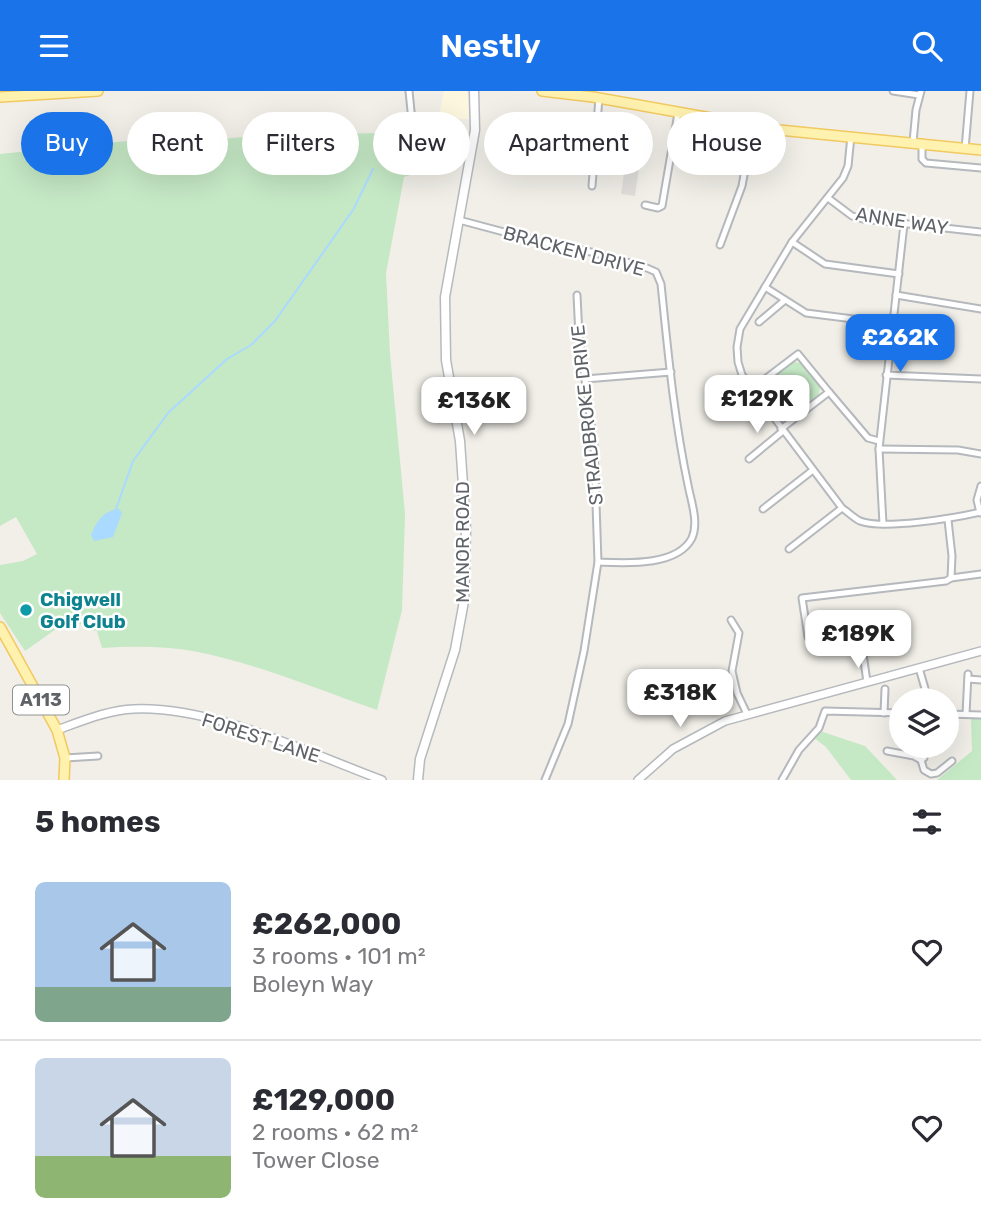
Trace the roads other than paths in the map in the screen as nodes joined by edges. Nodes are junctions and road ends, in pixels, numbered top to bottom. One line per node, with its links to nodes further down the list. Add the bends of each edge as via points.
1 (99, 91): 9 (main road)
2 (409, 91): 10 (street)
3 (474, 91): 23 (main road, MANOR ROAD, via 475,130)
4 (542, 91): 8 (main road)
5 (893, 91): 7 (street)
6 (970, 91): 15 (street)
7 (920, 93): 14 (street)
8 (595, 95): 11 (main road); 20 (street)
9 (0, 97)
10 (411, 112)
11 (673, 112)
12 (786, 129): 13 (main road)
13 (851, 136): 14 (main road); 21 (street, via 847,173)
14 (918, 143): 15 (main road); 17 (street, via 926,163)
15 (965, 149): 16 (main road)
16 (981, 150)
17 (981, 168)
18 (667, 175): 22 (street, via 662,206)
19 (745, 175): 27 (street)
20 (592, 186)
21 (828, 198): 24 (street, ANNE WAY, via 852,216); 26 (street)
22 (645, 205)
23 (459, 221): 36 (street, BRACKEN DRIVE, via 656,272); 83 (main road, MANOR ROAD, via 445,297 446,360 460,441 466,529 464,601)
24 (904, 224): 25 (street, ANNE WAY); 28 (street)
25 (981, 232)
26 (792, 242): 28 (street, via 825,264); 29 (street)
27 (720, 246)
28 (899, 274): 31 (street)
29 (765, 287): 32 (street); 40 (street, via 738,338 738,362)
30 (577, 295): 38 (street, STRADBROKE DRIVE)
31 (896, 295): 33 (street); 35 (street)
32 (785, 300): 34 (street); 35 (street, via 806,313)
33 (981, 309)
34 (759, 322)
35 (893, 324): 37 (street)
36 (671, 372): 38 (street); 56 (street, BRACKEN DRIVE, via 678,438 695,522 692,537 666,557 639,563)
37 (886, 375): 39 (street); 44 (street)
38 (585, 379): 56 (street, STRADBROKE DRIVE, via 594,445)
39 (981, 379)
40 (751, 390): 41 (street, via 799,354); 42 (street); 43 (street)
41 (829, 391): 43 (street); 44 (street, via 868,438)
42 (727, 408)
43 (782, 430): 47 (street); 48 (street)
44 (879, 441): 45 (street)
45 (878, 449): 46 (street); 54 (street)
46 (981, 454)
47 (749, 459)
48 (813, 470): 50 (street); 51 (street)
49 (981, 486): 52 (street)
50 (842, 508): 54 (street, via 859,520); 55 (street)
51 (763, 509)
52 (980, 512): 53 (street)
53 (948, 520): 54 (street); 58 (street)
54 (883, 524)
55 (789, 549)
56 (598, 562): 84 (street, STRADBROKE DRIVE, via 568,724)
57 (981, 574): 58 (street)
58 (951, 578): 61 (street, via 802,598)
59 (731, 620): 71 (street, via 739,633 733,680)
60 (0, 627): 75 (main road, A113)
61 (808, 637)
62 (852, 647): 66 (street, via 862,647)
63 (981, 651): 64 (street)
64 (919, 668): 66 (street); 67 (street)
65 (981, 680): 73 (street, via 968,677)
66 (867, 683): 71 (street)
67 (925, 688)
68 (885, 689): 69 (street)
69 (884, 713): 70 (street); 86 (street, via 825,711 819,728 799,750)
70 (889, 713)
71 (745, 714): 85 (street, via 673,749)
72 (959, 714): 73 (street)
73 (966, 714): 74 (street)
74 (981, 715)
75 (57, 730): 78 (main road, A113); 82 (street, FOREST LANE, via 134,709 174,712 230,724)
76 (887, 751): 79 (street)
77 (97, 756): 78 (street)
78 (65, 758): 81 (main road, A113)
79 (922, 759): 80 (street, via 924,770 931,774)
80 (952, 761)
81 (64, 780)
82 (382, 780)
83 (418, 780)
84 (545, 780)
85 (638, 780)
86 (782, 780)

